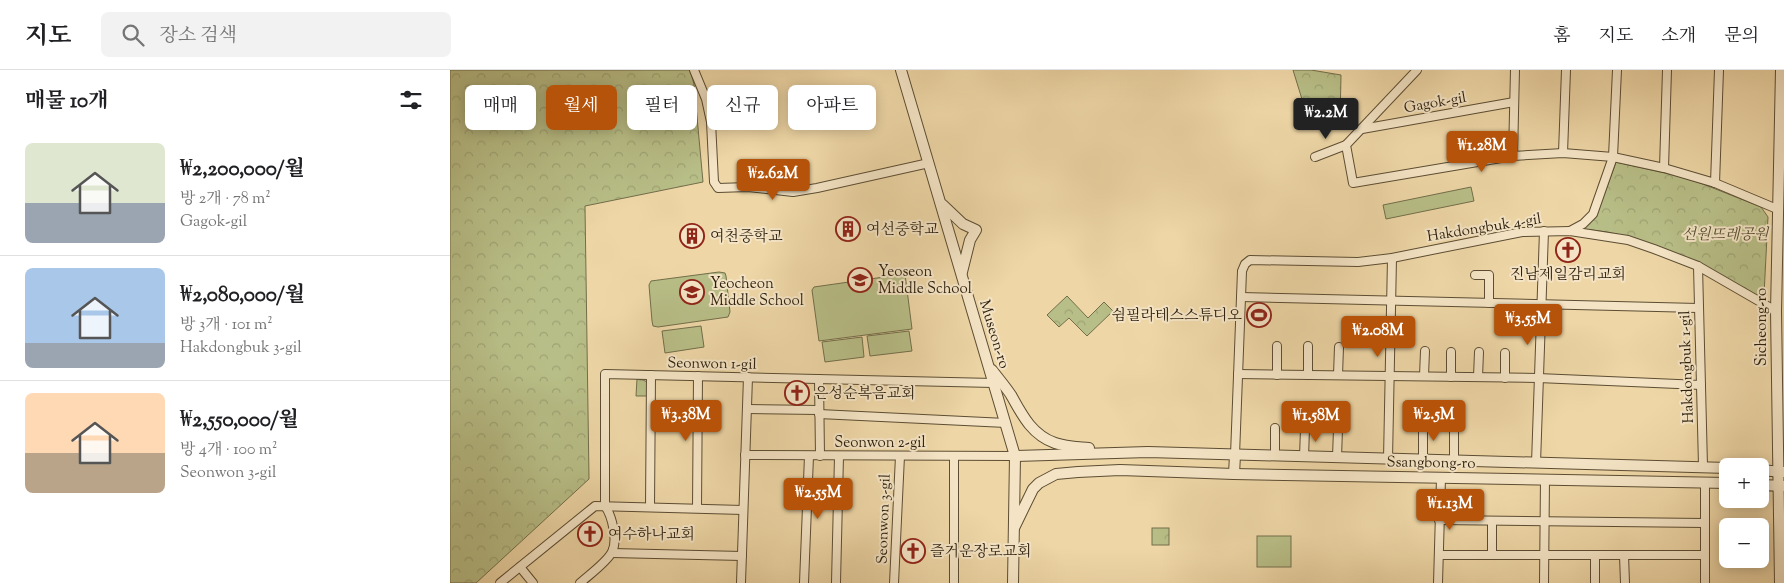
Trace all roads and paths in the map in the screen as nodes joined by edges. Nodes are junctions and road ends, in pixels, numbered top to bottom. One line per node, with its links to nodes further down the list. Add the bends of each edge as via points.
1 (694, 70): 18 (street, via 706,99 712,130 714,182 720,189 748,187 793,192)
2 (901, 70): 18 (street, Museon-ro)
3 (1418, 70): 12 (street, Gagok-gil)
4 (1515, 70): 10 (street)
5 (1566, 70): 14 (street)
6 (1616, 70): 17 (street)
7 (1667, 70): 19 (street)
8 (1719, 70): 20 (street)
9 (1781, 70): 11 (street, Sicheong-ro)
10 (1514, 102): 12 (street, Gagok-gil); 15 (street)
11 (1782, 112): 22 (street, Sicheong-ro)
12 (1362, 129): 13 (street, Gagok-gil)
13 (1346, 145): 15 (street, via 1353,183); 16 (street)
14 (1563, 153): 15 (street); 17 (street)
15 (1512, 156)
16 (1315, 157)
17 (1613, 157): 19 (street); 24 (street, via 1593,214)
18 (929, 163): 21 (street, Museon-ro)
19 (1664, 168): 20 (street)
20 (1715, 183): 22 (street)
21 (940, 203): 27 (street, Museon-ro); 27 (street, via 963,224 976,230 971,236)
22 (1778, 209): 34 (street, Sicheong-ro)
23 (1544, 231): 24 (street, Hakdongbuk 4-gil); 25 (street, Hakdongbuk 4-gil, via 1522,232); 32 (street)
24 (1570, 231): 26 (street, Hakdongbuk 4-gil, via 1628,240)
25 (1392, 258): 29 (street, Hakdongbuk 4-gil, via 1358,262 1250,260 1242,271); 30 (street)
26 (1698, 266): 33 (street, Hakdongbuk 1-gil); 34 (street, Hakdongbuk 4-gil)
27 (961, 273): 42 (street, Museon-ro)
28 (1475, 275): 31 (street, via 1490,275)
29 (1241, 297): 30 (street); 43 (street, Hakdongbuk 4-gil)
30 (1391, 301): 31 (street); 49 (street)
31 (1489, 303): 32 (street)
32 (1541, 305): 33 (street); 55 (street)
33 (1698, 308): 58 (street, Hakdongbuk 1-gil)
34 (1776, 311): 85 (street, Sicheong-ro)
35 (1277, 346): 44 (street)
36 (1308, 346): 46 (street)
37 (1339, 347): 47 (street)
38 (1425, 351): 50 (street)
39 (1451, 352): 52 (street)
40 (1479, 352): 53 (street)
41 (1506, 352): 54 (street)
42 (988, 364): 57 (street, Museon-ro); 67 (street, via 1028,424 1045,438 1071,447)
43 (1238, 374): 44 (street); 68 (street, Hakdongbuk 4-gil)
44 (1277, 374): 46 (street)
45 (651, 375): 48 (street, Seonwon 1-gil); 92 (street, Seonwon 1-gil, via 605,374); 93 (street)
46 (1308, 375): 47 (street)
47 (1338, 375): 49 (street)
48 (698, 376): 51 (street, Seonwon 1-gil); 94 (street)
49 (1389, 376): 50 (street); 79 (street)
50 (1424, 376): 52 (street)
51 (748, 377): 56 (street, Seonwon 1-gil); 59 (street)
52 (1451, 377): 53 (street)
53 (1478, 377): 54 (street)
54 (1505, 378): 55 (street)
55 (1538, 378): 58 (street); 82 (street)
56 (819, 379): 57 (street, Seonwon 1-gil); 60 (street)
57 (994, 382): 61 (street, Museon-ro)
58 (1701, 385): 83 (street, Hakdongbuk 1-gil)
59 (747, 409): 60 (street); 69 (street)
60 (819, 412): 61 (street); 71 (street)
61 (1006, 423): 75 (street, Museon-ro)
62 (1423, 423): 80 (street)
63 (1454, 424): 81 (street)
64 (1276, 428): 76 (street)
65 (1305, 429): 77 (street)
66 (1338, 429): 78 (street)
67 (1148, 452): 68 (street, Ssangbong-ro); 75 (street, Ssangbong-ro)
68 (1235, 454): 76 (street, Ssangbong-ro); 86 (street, Hakdongbuk 4-gil)
69 (745, 455): 70 (street, Seonwon 2-gil); 95 (street)
70 (809, 456): 71 (street, Seonwon 2-gil); 114 (street)
71 (820, 456): 72 (street, Seonwon 2-gil)
72 (839, 456): 73 (street, Seonwon 2-gil); 115 (street)
73 (900, 456): 74 (street, Seonwon 2-gil); 116 (street, Seonwon 3-gil)
74 (954, 456): 75 (street, Seonwon 2-gil); 117 (street)
75 (1016, 456): 100 (street, Museon-ro)
76 (1275, 456): 77 (street, Ssangbong-ro)
77 (1304, 456): 78 (street, Ssangbong-ro)
78 (1337, 458): 79 (street, Ssangbong-ro)
79 (1388, 459): 80 (street, Ssangbong-ro)
80 (1423, 460): 81 (street, Ssangbong-ro)
81 (1454, 461): 82 (street, Ssangbong-ro)
82 (1536, 463): 83 (street, Ssangbong-ro)
83 (1703, 466): 84 (street, Ssangbong-ro)
84 (1719, 467)
85 (1781, 472): 91 (street, Sicheong-ro)
86 (1234, 474): 87 (street, Ssangbong-ro); 100 (street, Ssangbong-ro, via 1120,470 1056,474 1033,489)
87 (1441, 478): 88 (street, Ssangbong-ro); 96 (street)
88 (1545, 479): 89 (street, Ssangbong-ro); 97 (street)
89 (1705, 482): 90 (street, Ssangbong-ro); 99 (street)
90 (1719, 483)
91 (1781, 486): 124 (street, Sicheong-ro)
92 (605, 506): 93 (street); 101 (street, via 613,525); 109 (street, via 589,509)
93 (650, 507): 94 (street)
94 (697, 508): 95 (street)
95 (744, 510): 107 (street)
96 (1440, 520): 98 (street); 102 (street)
97 (1544, 521): 98 (street); 99 (street); 108 (street)
98 (1492, 522): 103 (street)
99 (1705, 523): 106 (street)
100 (1014, 528): 118 (street, Museon-ro)
101 (612, 553): 107 (street); 112 (street)
102 (1438, 555): 103 (street); 119 (street)
103 (1492, 555): 108 (street)
104 (1595, 555): 105 (street); 108 (street); 121 (street)
105 (1624, 555): 106 (street); 122 (street)
106 (1705, 555): 123 (street)
107 (742, 556): 113 (street)
108 (1544, 556): 120 (street)
109 (520, 566): 110 (street); 111 (street)
110 (500, 583)
111 (533, 583)
112 (580, 583)
113 (741, 583)
114 (804, 583)
115 (836, 583)
116 (894, 583)
117 (954, 583)
118 (1013, 583)
119 (1438, 583)
120 (1544, 583)
121 (1595, 583)
122 (1625, 583)
123 (1705, 583)
124 (1780, 583)

